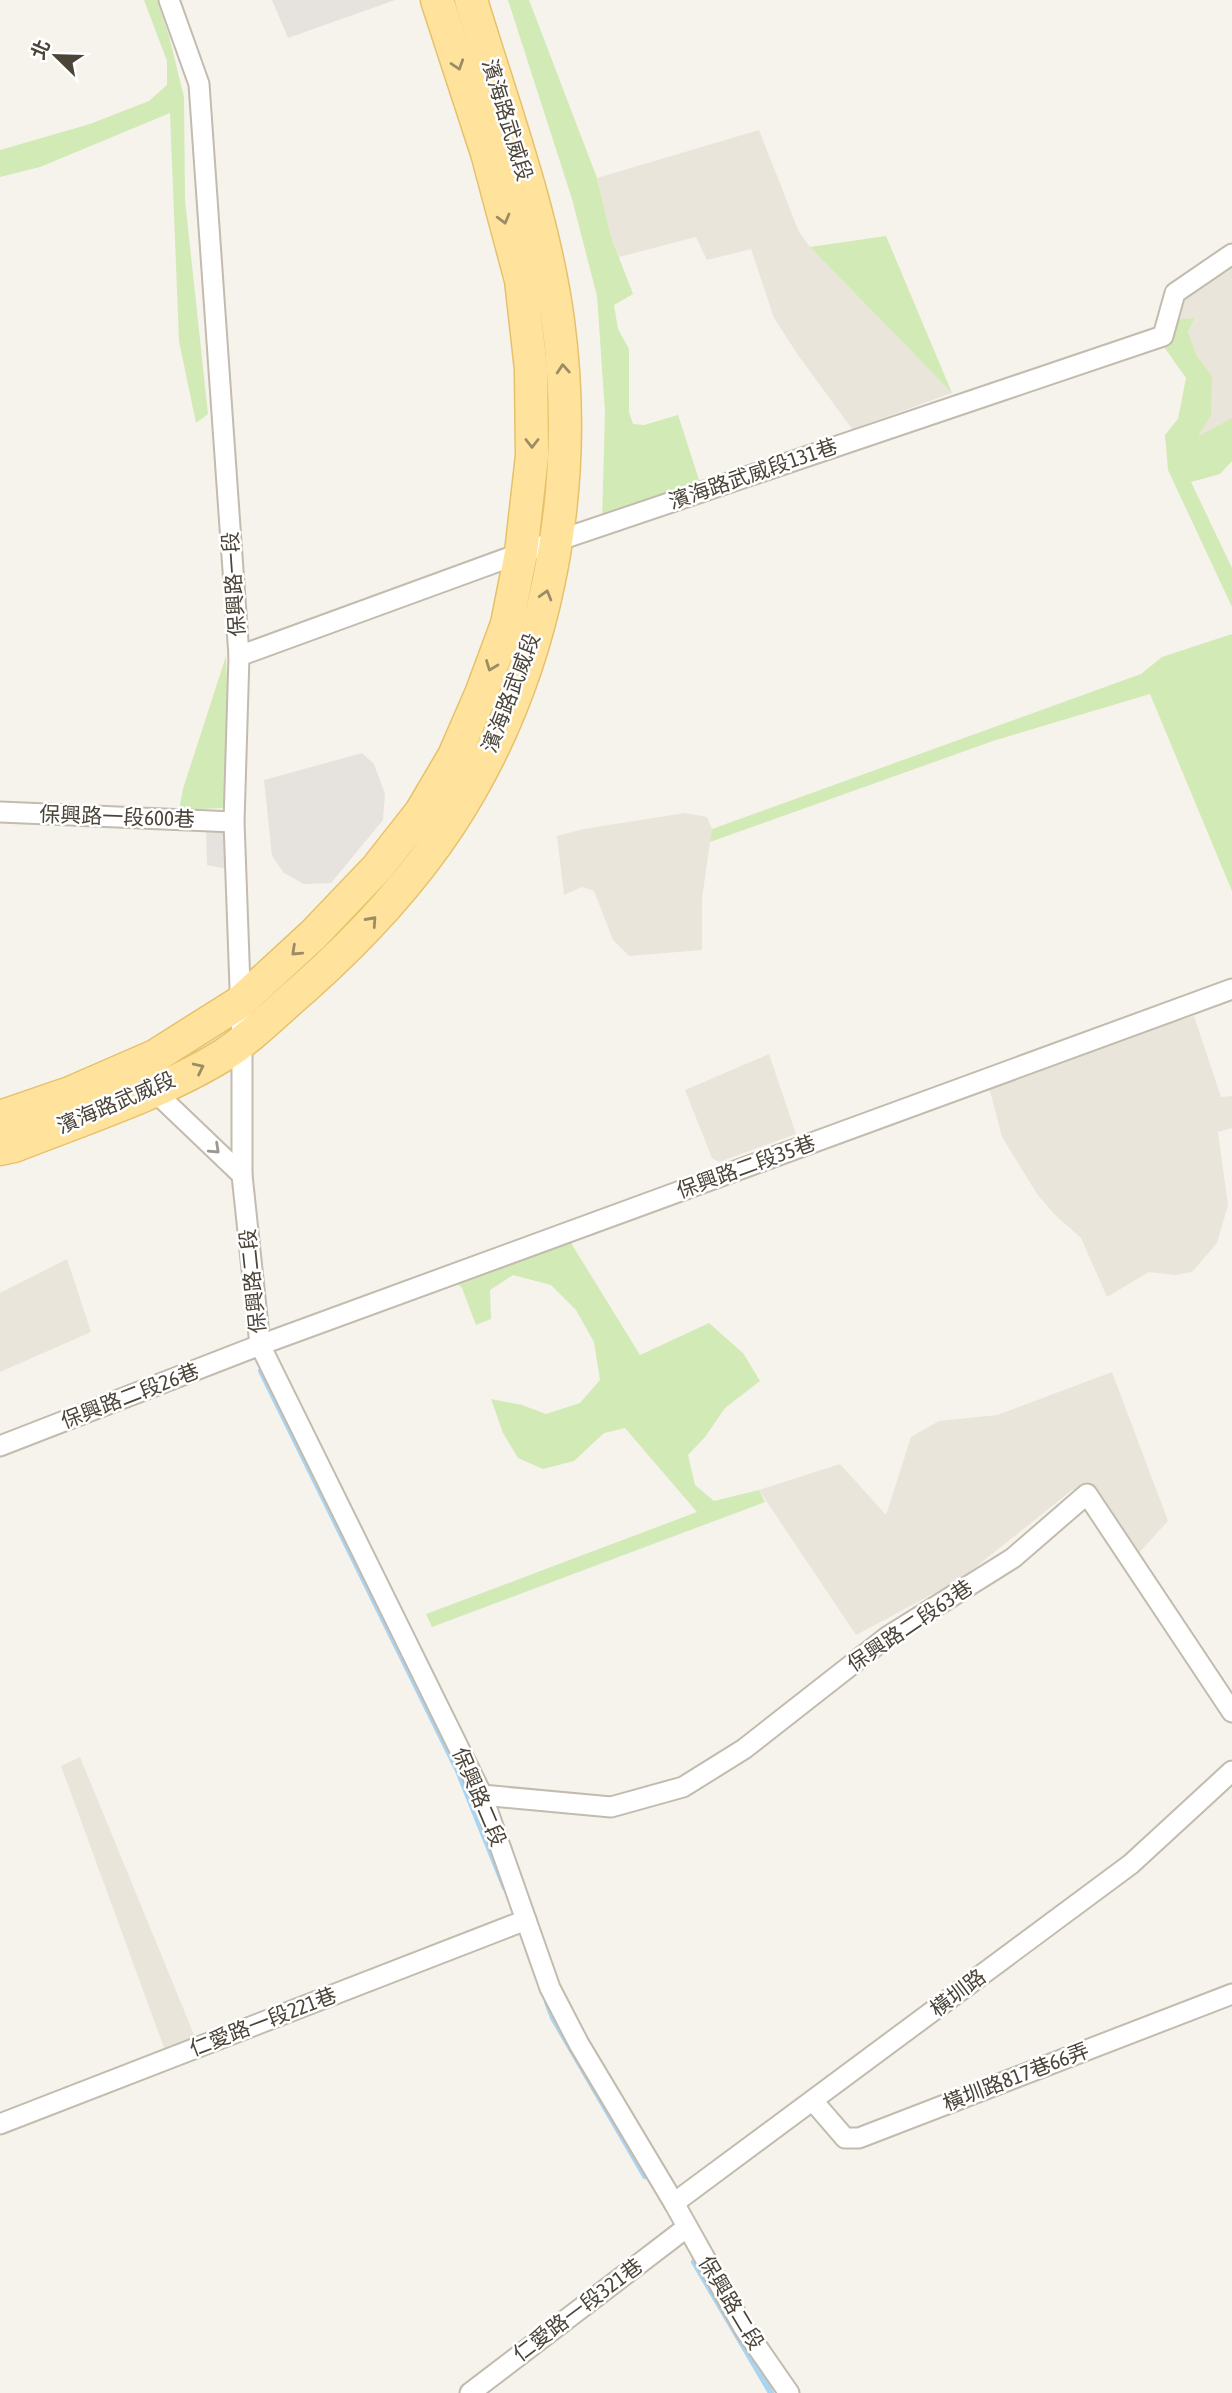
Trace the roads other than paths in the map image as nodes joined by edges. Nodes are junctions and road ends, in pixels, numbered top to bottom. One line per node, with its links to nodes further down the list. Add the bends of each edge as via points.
1 (169, 0): 7 (street, 保興路一段, via 199,84)
2 (437, 0): 6 (main road, 濱海路武威段, one-way to 6, via 487,153 521,280 531,369 532,456)
3 (471, 0): 5 (main road, 濱海路武威段, one-way to 3, via 564,426 558,319 546,251)
4 (1232, 254): 5 (street, 濱海路武威段131巷, via 1175,293 1163,336)
5 (557, 541): 6 (street, 濱海路武威段131巷); 12 (main road, 濱海路武威段, one-way to 5, via 340,957 419,867 450,824 476,780 519,685 549,586)
6 (521, 553): 7 (street, 濱海路武威段131巷); 11 (main road, 濱海路武威段, one-way to 11, via 507,624 481,694 454,756 421,812 377,868)
7 (239, 656): 9 (street, 保興路一段)
8 (0, 812): 9 (street, 保興路一段600巷)
9 (233, 822): 11 (street, 保興路一段)
10 (1232, 989): 17 (street, 保興路二段35巷)
11 (239, 1003): 12 (street, 保興路一段); 14 (main road, 濱海路武威段, via 155,1056)
12 (242, 1042): 13 (main road, 濱海路武威段, one-way to 12); 16 (street, 保興路一段)
13 (153, 1090): 15 (main road, 濱海路武威段); 16 (street, one-way to 16)
14 (0, 1117)
15 (0, 1149)
16 (242, 1175): 17 (street, 保興路二段)
17 (260, 1345): 18 (street, 保興路二段26巷); 21 (street, 保興路二段)
18 (0, 1446)
19 (1232, 1712): 21 (street, 保興路二段63巷, via 1087,1494 1013,1558 887,1636 744,1749 682,1787 611,1807)
20 (1232, 1771): 24 (street, 橫圳路, via 1131,1864)
21 (482, 1795): 22 (street, 保興路二段)
22 (526, 1920): 25 (street, 仁愛路一段221巷); 26 (street, 保興路二段, via 550,1988 579,2044)
23 (1232, 1994): 24 (street, 橫圳路817巷66弄, via 859,2138 845,2138)
24 (813, 2101): 26 (street, 橫圳路)
25 (0, 2124)
26 (674, 2203): 27 (street, 保興路二段)
27 (687, 2228): 28 (street, 仁愛路一段321巷); 29 (street, 保興路二段, via 744,2328)
28 (470, 2393)
29 (789, 2393)

